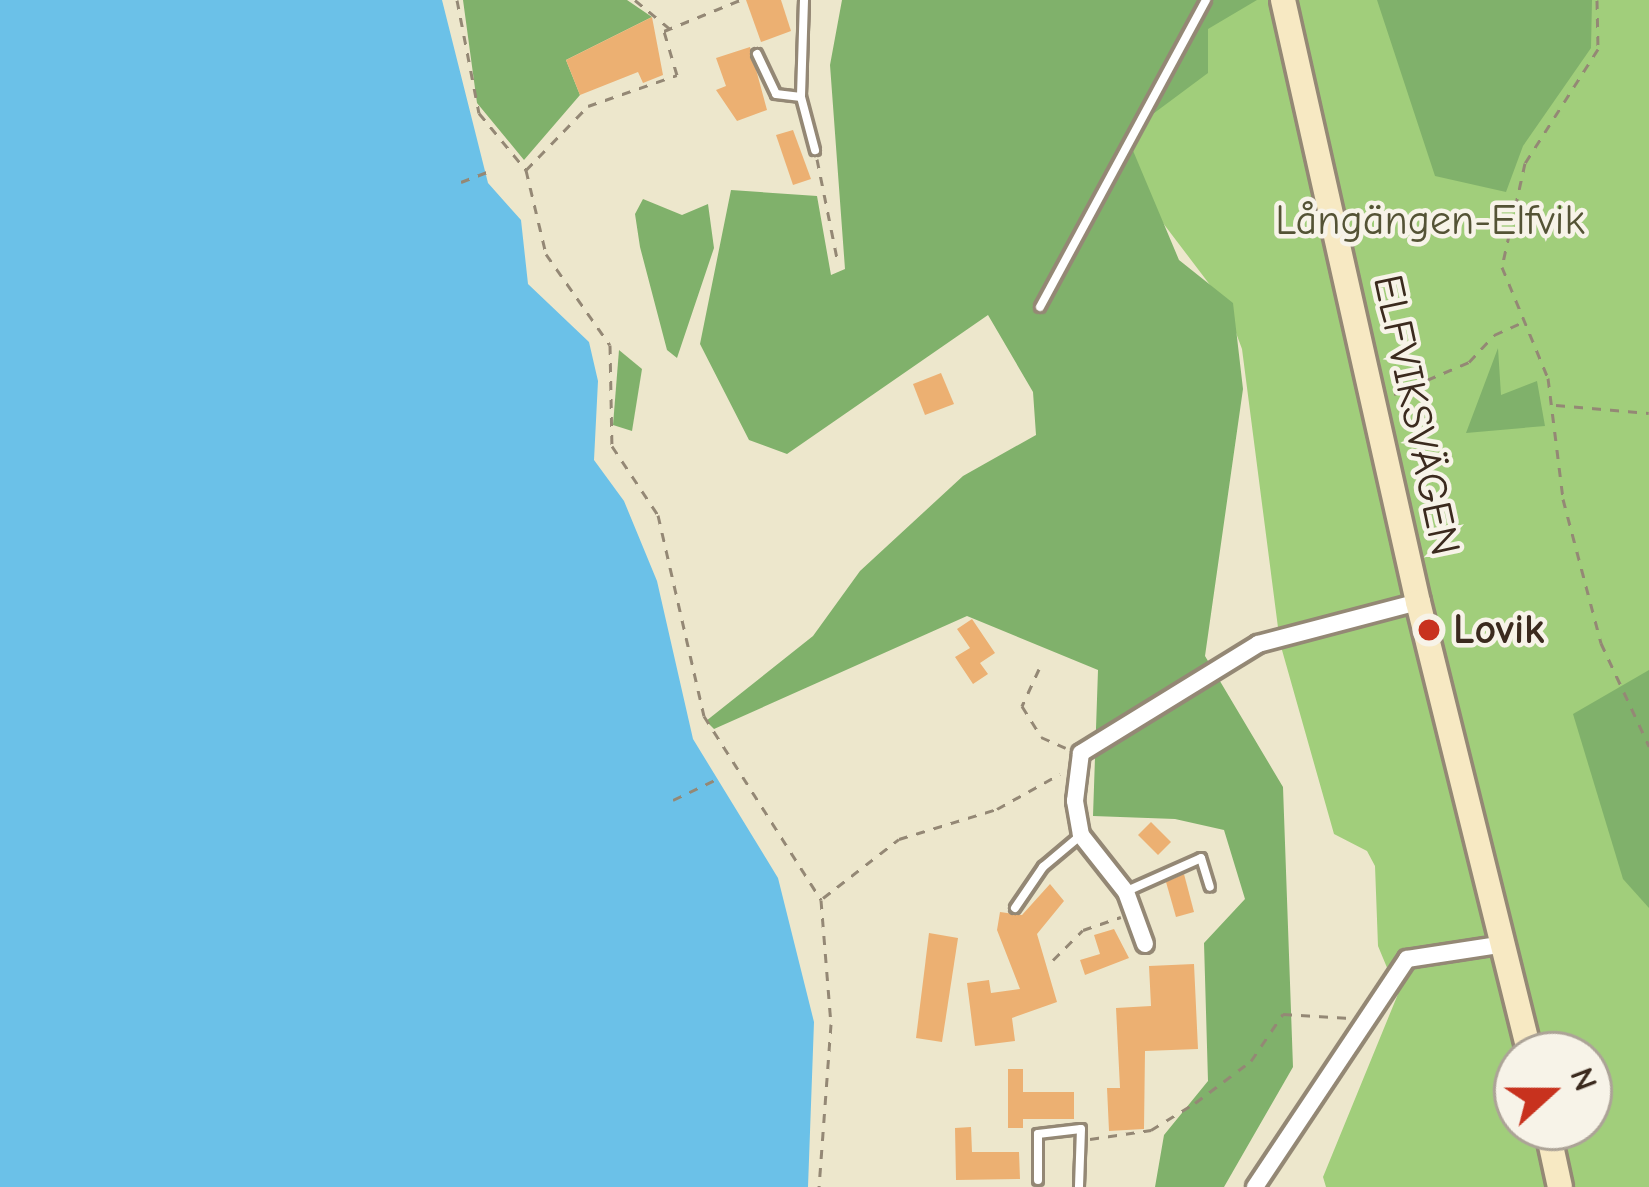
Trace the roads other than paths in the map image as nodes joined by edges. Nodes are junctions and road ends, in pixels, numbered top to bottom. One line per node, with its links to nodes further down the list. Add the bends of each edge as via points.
1 (804, 0): 5 (lane)
2 (1205, 0): 7 (lane)
3 (1283, 0): 8 (street, ELFVIKSVÄGEN)
4 (757, 54): 5 (lane, via 776,94)
5 (801, 97): 6 (lane)
6 (815, 150)
7 (1040, 307)
8 (1418, 602): 9 (street, via 1258,644 1079,759); 14 (street, ELFVIKSVÄGEN)
9 (1082, 835): 11 (street); 12 (lane, via 1043,867)
10 (1210, 887): 11 (lane, via 1201,858)
11 (1126, 892): 13 (street)
12 (1015, 908)
13 (1145, 944)
14 (1505, 944): 15 (street, ELFVIKSVÄGEN); 19 (street, via 1407,959)
15 (1525, 1031)
16 (1552, 1151): 20 (street)
17 (1038, 1180): 18 (lane, via 1038,1134 1081,1130)
18 (1079, 1187)
19 (1256, 1187)
20 (1560, 1187)

